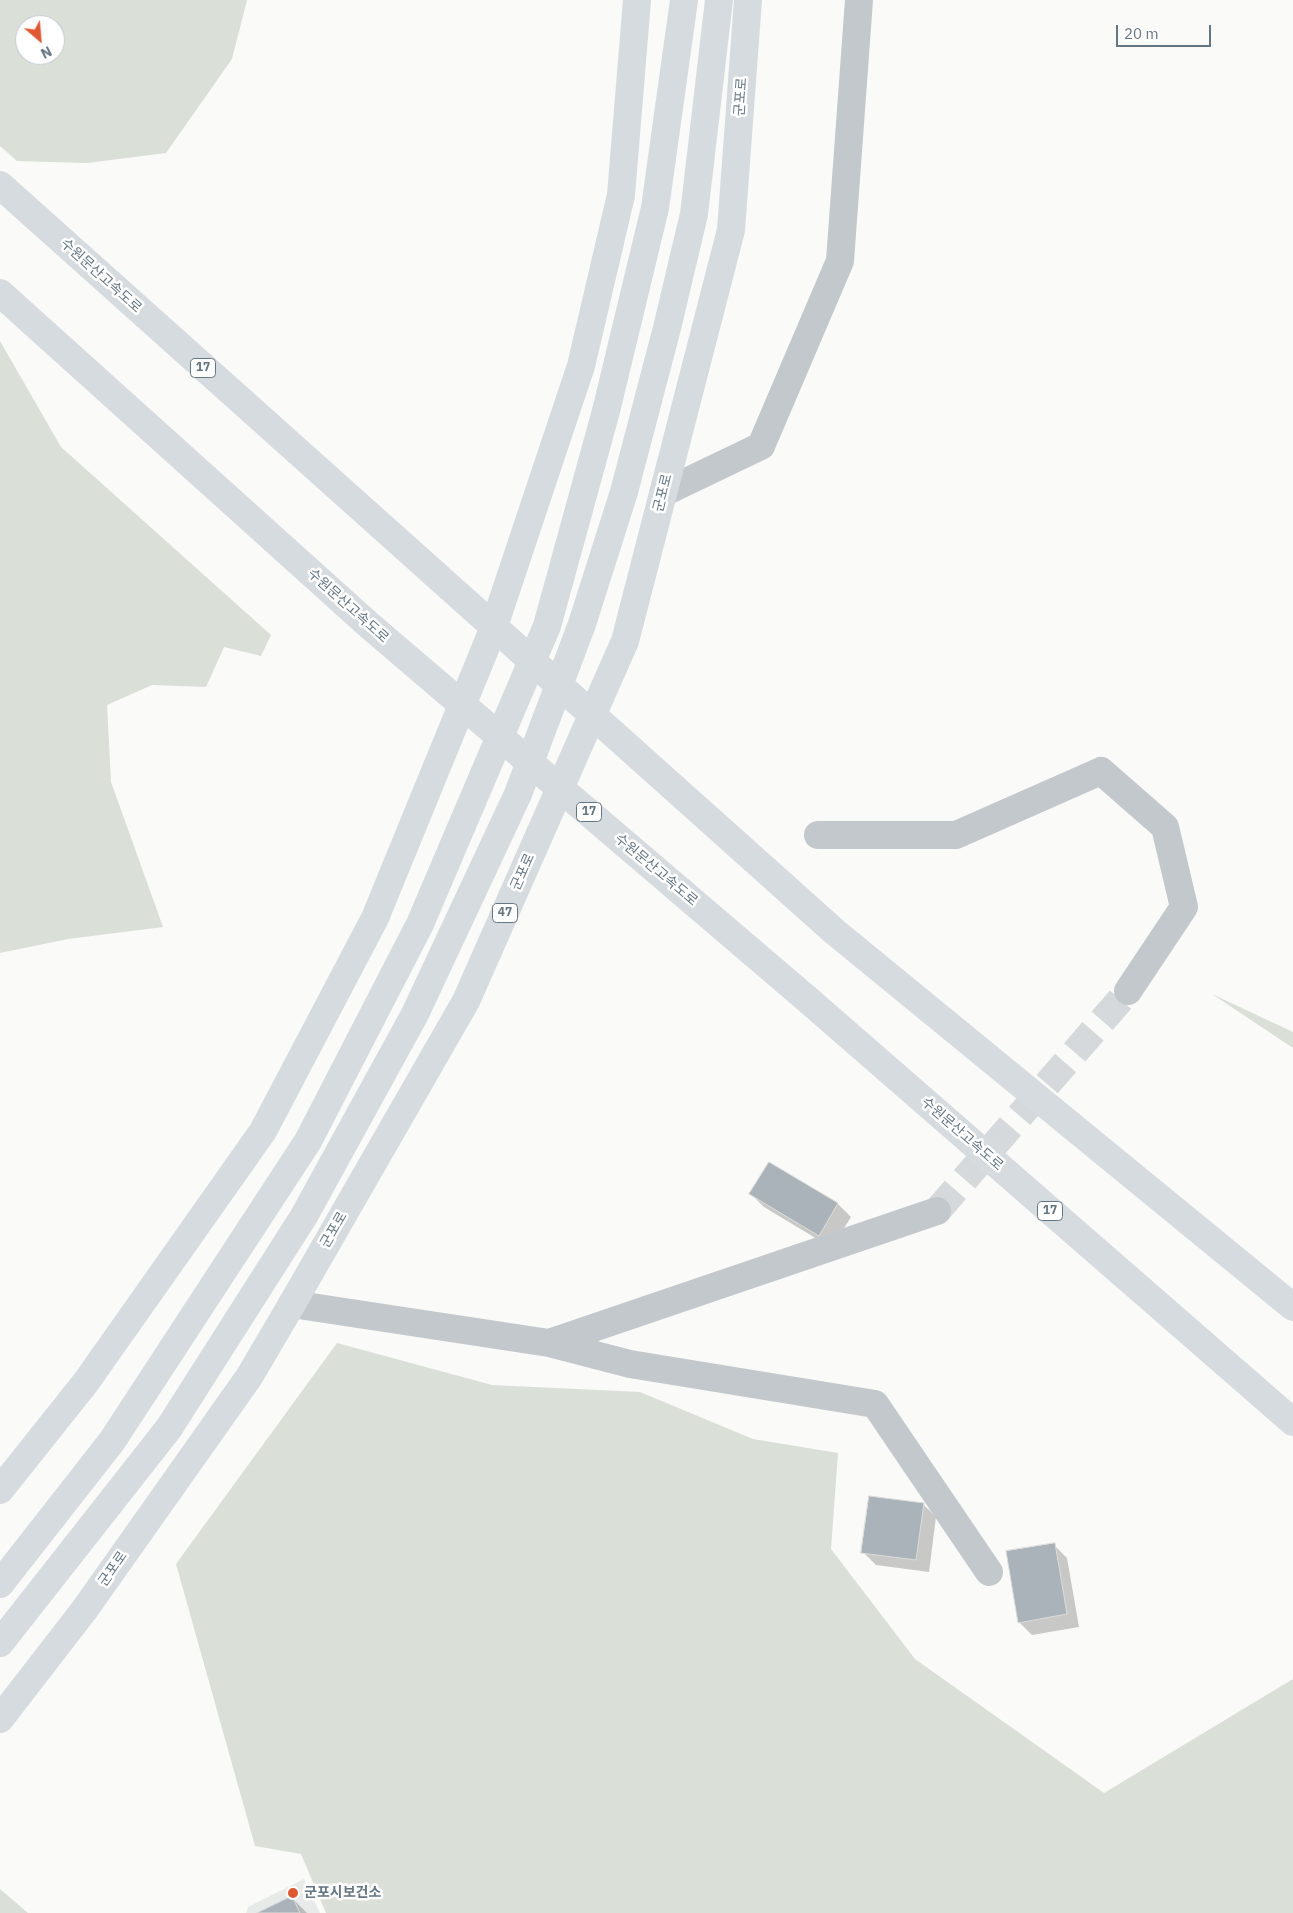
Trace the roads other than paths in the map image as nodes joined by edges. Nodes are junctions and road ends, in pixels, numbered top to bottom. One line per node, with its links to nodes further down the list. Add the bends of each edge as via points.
1 (637, 0): 16 (main road, via 621,195 582,366 492,632 375,918 263,1131 86,1382)
2 (684, 0): 18 (main road, via 655,208 606,412 547,626 420,924 308,1141 112,1441)
3 (718, 0): 19 (main road, via 694,214 667,328 624,492 582,624 518,794 415,1014 304,1216 169,1428)
4 (748, 0): 8 (main road, 군포로 / 47, via 731,230)
5 (859, 0): 8 (lane, via 840,261 761,446)
6 (0, 185): 13 (main road, 수원문산고속도로 / 17, via 835,932)
7 (0, 293): 15 (main road, 수원문산고속도로 / 17, via 370,626 808,999)
8 (663, 493): 12 (main road, 군포로 / 47, via 624,641 466,1001)
9 (818, 835): 10 (lane, via 956,835 1101,771 1165,827 1184,907)
10 (1128, 991)
11 (936, 1211): 14 (lane)
12 (292, 1304): 14 (lane); 20 (main road, 군포로 / 47, via 244,1385 85,1609)
13 (1293, 1307)
14 (549, 1343): 17 (lane, via 630,1364 875,1404)
15 (1293, 1422)
16 (0, 1490)
17 (989, 1572)
18 (0, 1584)
19 (0, 1643)
20 (0, 1719)

